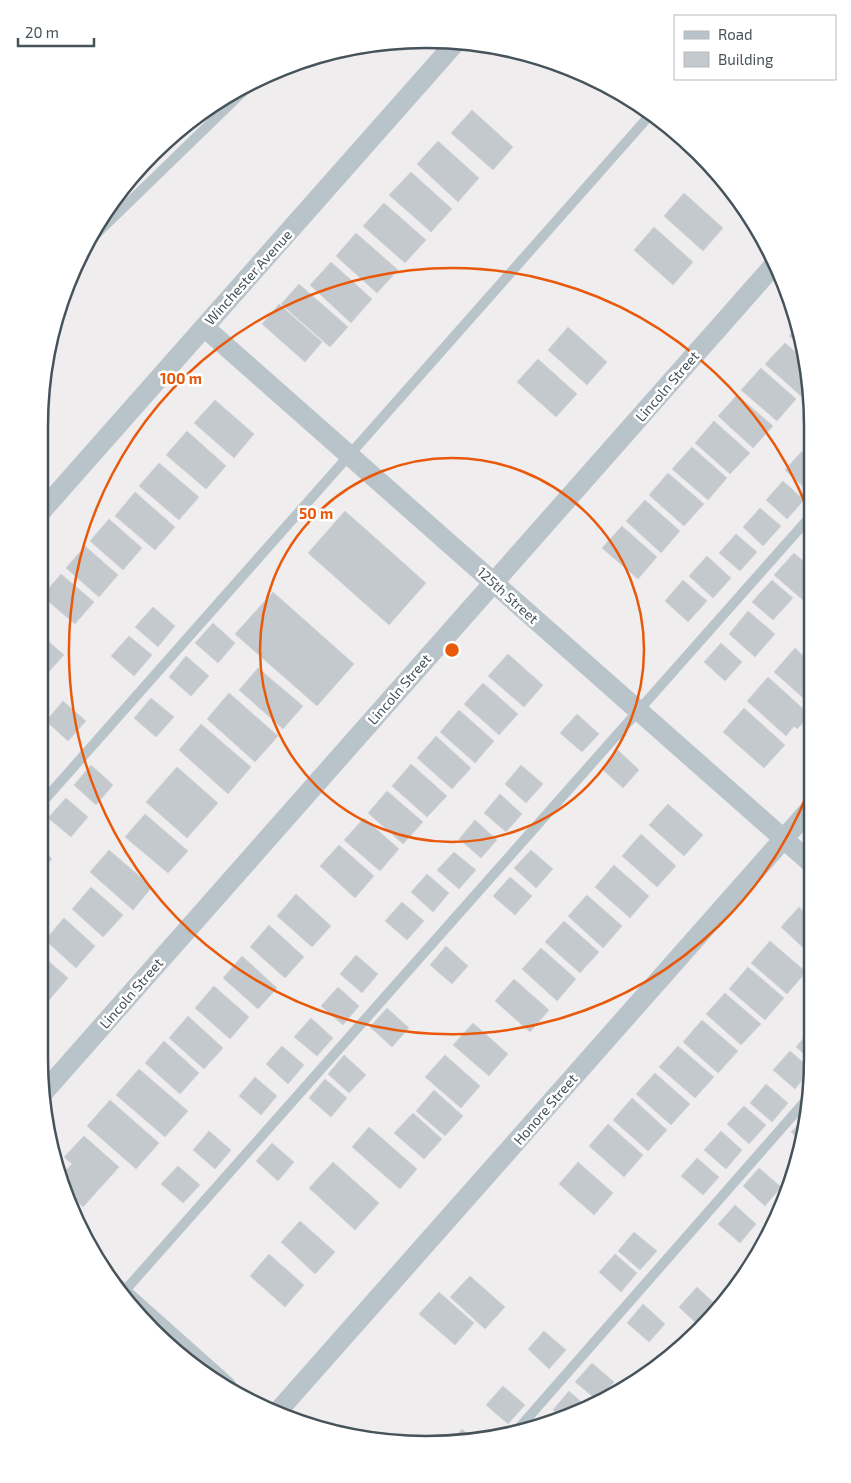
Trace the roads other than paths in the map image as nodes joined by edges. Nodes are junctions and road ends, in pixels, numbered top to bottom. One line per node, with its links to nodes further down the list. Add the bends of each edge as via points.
1 (452, 48): 6 (street, Winchester Avenue)
2 (233, 100): 4 (lane)
3 (647, 119): 7 (lane)
4 (104, 227)
5 (770, 270): 10 (street, Lincoln Street)
6 (204, 327): 7 (street, 125th Street); 8 (street, Winchester Avenue)
7 (349, 455): 10 (street, 125th Street); 12 (lane)
8 (48, 504)
9 (804, 525): 11 (lane)
10 (494, 583): 11 (street, 125th Street); 16 (street, Lincoln Street)
11 (639, 711): 14 (street, 125th Street); 18 (lane)
12 (48, 796)
13 (804, 815): 14 (street, Honore Street)
14 (784, 839): 15 (street, 125th Street); 21 (street, Honore Street)
15 (804, 857)
16 (49, 1087)
17 (800, 1107): 22 (lane)
18 (125, 1287)
19 (170, 1336): 20 (street)
20 (179, 1345)
21 (281, 1407)
22 (522, 1423)

